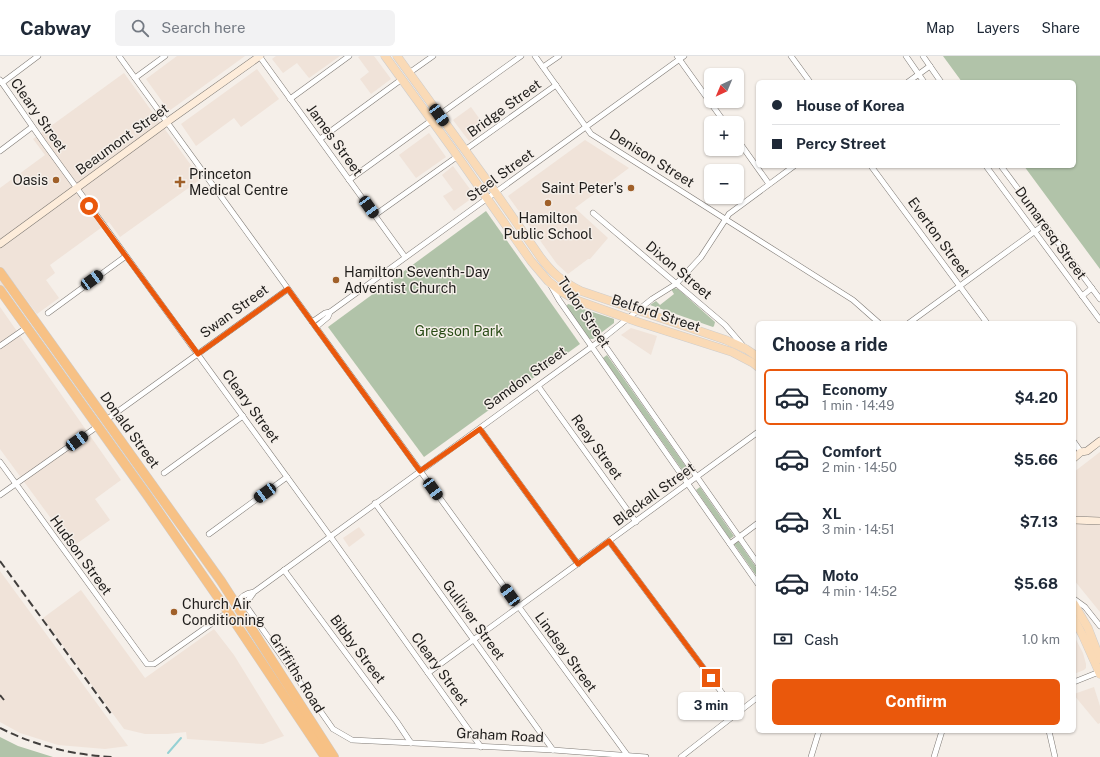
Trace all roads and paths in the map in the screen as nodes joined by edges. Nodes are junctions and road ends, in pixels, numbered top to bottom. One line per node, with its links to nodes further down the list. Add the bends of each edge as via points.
1 (38, 56): 27 (street)
2 (119, 56): 21 (street, Lindsay Street)
3 (165, 56): 21 (street)
4 (260, 56): 29 (street, James Street); 33 (main road, Beaumont Street)
5 (349, 56): 29 (street)
6 (385, 56): 22 (main road, Tudor Street)
7 (397, 56): 19 (main road, Tudor Street)
8 (433, 56): 19 (street)
9 (521, 56): 30 (street)
10 (536, 56): 18 (street, Denison Street)
11 (559, 56): 18 (street)
12 (684, 56): 16 (street, Steel Street)
13 (791, 56): 23 (street)
14 (906, 56): 20 (street)
15 (923, 56): 17 (street)
16 (678, 58): 31 (street); 35 (street, Steel Street)
17 (930, 66): 20 (street); 26 (street)
18 (544, 67): 28 (street, Denison Street)
19 (409, 73): 30 (main road, Tudor Street)
20 (918, 74): 24 (street); 25 (street)
21 (135, 78): 33 (street, Lindsay Street)
22 (402, 79): 32 (main road, Tudor Street); 36 (street)
23 (809, 80)
24 (910, 80)
25 (922, 80)
26 (940, 80)
27 (1, 82): 34 (street, Cleary Street)
28 (556, 85): 35 (street, Denison Street); 37 (street, Bridge Street)
29 (290, 99): 36 (street, James Street)
30 (439, 115): 37 (main road, Tudor Street)
31 (720, 116)
32 (432, 120): 40 (main road, Tudor Street); 47 (street)
33 (167, 122): 49 (main road, Beaumont Street); 66 (street, Lindsay Street)
34 (32, 127): 39 (street); 49 (street, Cleary Street)
35 (587, 127): 50 (street, Steel Street); 54 (street, Denison Street, via 592,134)
36 (320, 138): 47 (street, James Street)
37 (466, 150): 50 (main road, Tudor Street)
38 (744, 150): 41 (street)
39 (0, 151)
40 (458, 156): 51 (main road, Tudor Street); 53 (street)
41 (756, 166)
42 (757, 168): 48 (street)
43 (791, 168): 48 (street, Samdon Street)
44 (872, 168): 63 (street, Everton Street)
45 (988, 168): 56 (street, Dumaresq Street)
46 (1003, 168): 55 (street, Dumaresq Street)
47 (349, 180): 53 (street, James Street)
48 (769, 184): 54 (street, Samdon Street)
49 (77, 188): 57 (main road, Beaumont Street); 58 (street, Cleary Street)
50 (496, 192): 51 (street, Steel Street); 64 (main road, Tudor Street, via 550,269)
51 (488, 198): 59 (street, Steel Street); 61 (main road, Tudor Street, via 531,261)
52 (593, 213): 62 (street, Dixon Street)
53 (375, 215): 59 (street, James Street)
54 (726, 219): 62 (street, Samdon Street, via 701,257); 75 (street, Denison Street, via 853,300)
55 (1045, 224): 56 (street); 65 (street, Dumaresq Street)
56 (1035, 231): 63 (street); 68 (street, Dumaresq Street)
57 (0, 244)
58 (126, 256): 72 (street); 85 (street, Cleary Street)
59 (405, 257): 71 (street, Steel Street)
60 (0, 272): 90 (highway, Donald Street)
61 (548, 281): 73 (main road, Belford Street, via 576,300); 83 (street, Tudor Street)
62 (676, 284): 70 (street, Samdon Street); 84 (street, Dixon Street, via 726,325)
63 (960, 286): 76 (street); 77 (street, Everton Street)
64 (572, 287): 70 (main road, Belford Street)
65 (1092, 288): 68 (street, Dumaresq Street); 69 (street, Dumaresq Street)
66 (288, 289): 78 (street, Lindsay Street); 85 (street, Swan Street)
67 (0, 290): 80 (highway, Donald Street)
68 (1082, 296): 74 (street, Dumaresq Street)
69 (1100, 299)
70 (638, 311): 73 (street, Samdon Street); 84 (main road, Belford Street)
71 (330, 312): 78 (street, Steel Street); 79 (street, Steel Street)
72 (48, 313)
73 (629, 318): 81 (street, Samdon Street); 87 (main road, Belford Street, via 732,352)
74 (1100, 320)
75 (877, 321)
76 (912, 321)
77 (986, 321)
78 (312, 322): 79 (street, Lindsay Street)
79 (316, 327): 99 (street, Lindsay Street)
80 (26, 328): 82 (street); 91 (highway, Donald Street)
81 (601, 340): 83 (street, Samdon Street); 102 (street, Tudor Street)
82 (0, 346)
83 (591, 347): 88 (street, Samdon Street); 104 (street, Tudor Street)
84 (746, 349): 86 (main road, Belford Street)
85 (198, 354): 89 (street, Cleary Street); 90 (street, Swan Street)
86 (756, 356)
87 (756, 365)
88 (538, 386): 92 (street, Samdon Street); 108 (street, Reay Street)
89 (242, 416): 100 (street); 101 (street, Cleary Street)
90 (106, 420): 91 (highway, Swan Street); 121 (highway, Donald Street)
91 (98, 426): 103 (street, Swan Street); 124 (highway, Donald Street)
92 (480, 429): 99 (street, Samdon Street); 117 (street)
93 (756, 433): 102 (street, Blackall Street)
94 (1100, 441): 96 (main road, via 1088,451)
95 (1076, 445): 96 (street)
96 (1081, 452): 97 (main road)
97 (1076, 456)
98 (0, 462): 103 (street, Hudson Street)
99 (420, 471): 106 (street, Samdon Street); 122 (street, Lindsay Street)
100 (164, 472)
101 (287, 477): 111 (street); 112 (street, Cleary Street)
102 (697, 477): 104 (street, Blackall Street); 113 (street, Tudor Street)
103 (16, 484): 105 (street, Swan Street); 129 (street, Hudson Street)
104 (688, 484): 108 (street, Blackall Street); 115 (street, Tudor Street)
105 (0, 495)
106 (375, 503): 112 (street, Samdon Street); 127 (street, Gulliver Street)
107 (1076, 520): 109 (main road)
108 (636, 522): 114 (street, Blackall Street)
109 (1100, 522)
110 (756, 524): 113 (street)
111 (209, 534)
112 (330, 536): 118 (street, Samdon Street); 130 (street, Cleary Street)
113 (739, 536): 115 (street); 116 (street, Tudor Street)
114 (609, 541): 117 (street, Blackall Street); 134 (street)
115 (730, 544): 119 (street, Tudor Street)
116 (756, 561)
117 (578, 564): 122 (street, Blackall Street)
118 (284, 570): 121 (street, Samdon Street, via 239,600); 139 (street, Bibby Street)
119 (756, 581)
120 (1076, 601): 126 (street, via 1085,607)
121 (241, 604): 124 (highway, Samdon Street); 138 (street, Donald Street, via 333,729); 142 (highway, Griffiths Road)
122 (519, 607): 127 (street, Blackall Street); 143 (street, Lindsay Street)
123 (1076, 607): 128 (main road, via 1088,628)
124 (228, 612): 129 (street, Samdon Street, via 154,664 147,664); 142 (highway, Griffiths Road)
125 (1076, 623): 131 (main road)
126 (1100, 626)
127 (474, 640): 130 (street, Blackall Street); 141 (street, Gulliver Street)
128 (1100, 659)
129 (144, 661)
130 (428, 673): 140 (street, Cleary Street)
131 (1100, 673): 132 (street)
132 (1076, 681)
133 (756, 699): 134 (street)
134 (737, 713): 145 (street)
135 (818, 733): 146 (street)
136 (941, 733): 147 (street)
137 (1049, 733): 148 (street)
138 (352, 740): 139 (street, Graham Road)
139 (410, 743): 140 (street, Graham Road)
140 (481, 747): 141 (street, Graham Road)
141 (553, 750): 143 (street, Graham Road)
142 (327, 753)
143 (628, 756): 144 (street, Graham Road)
144 (646, 757)
145 (681, 757)
146 (811, 757)
147 (934, 757)
148 (1055, 757)

